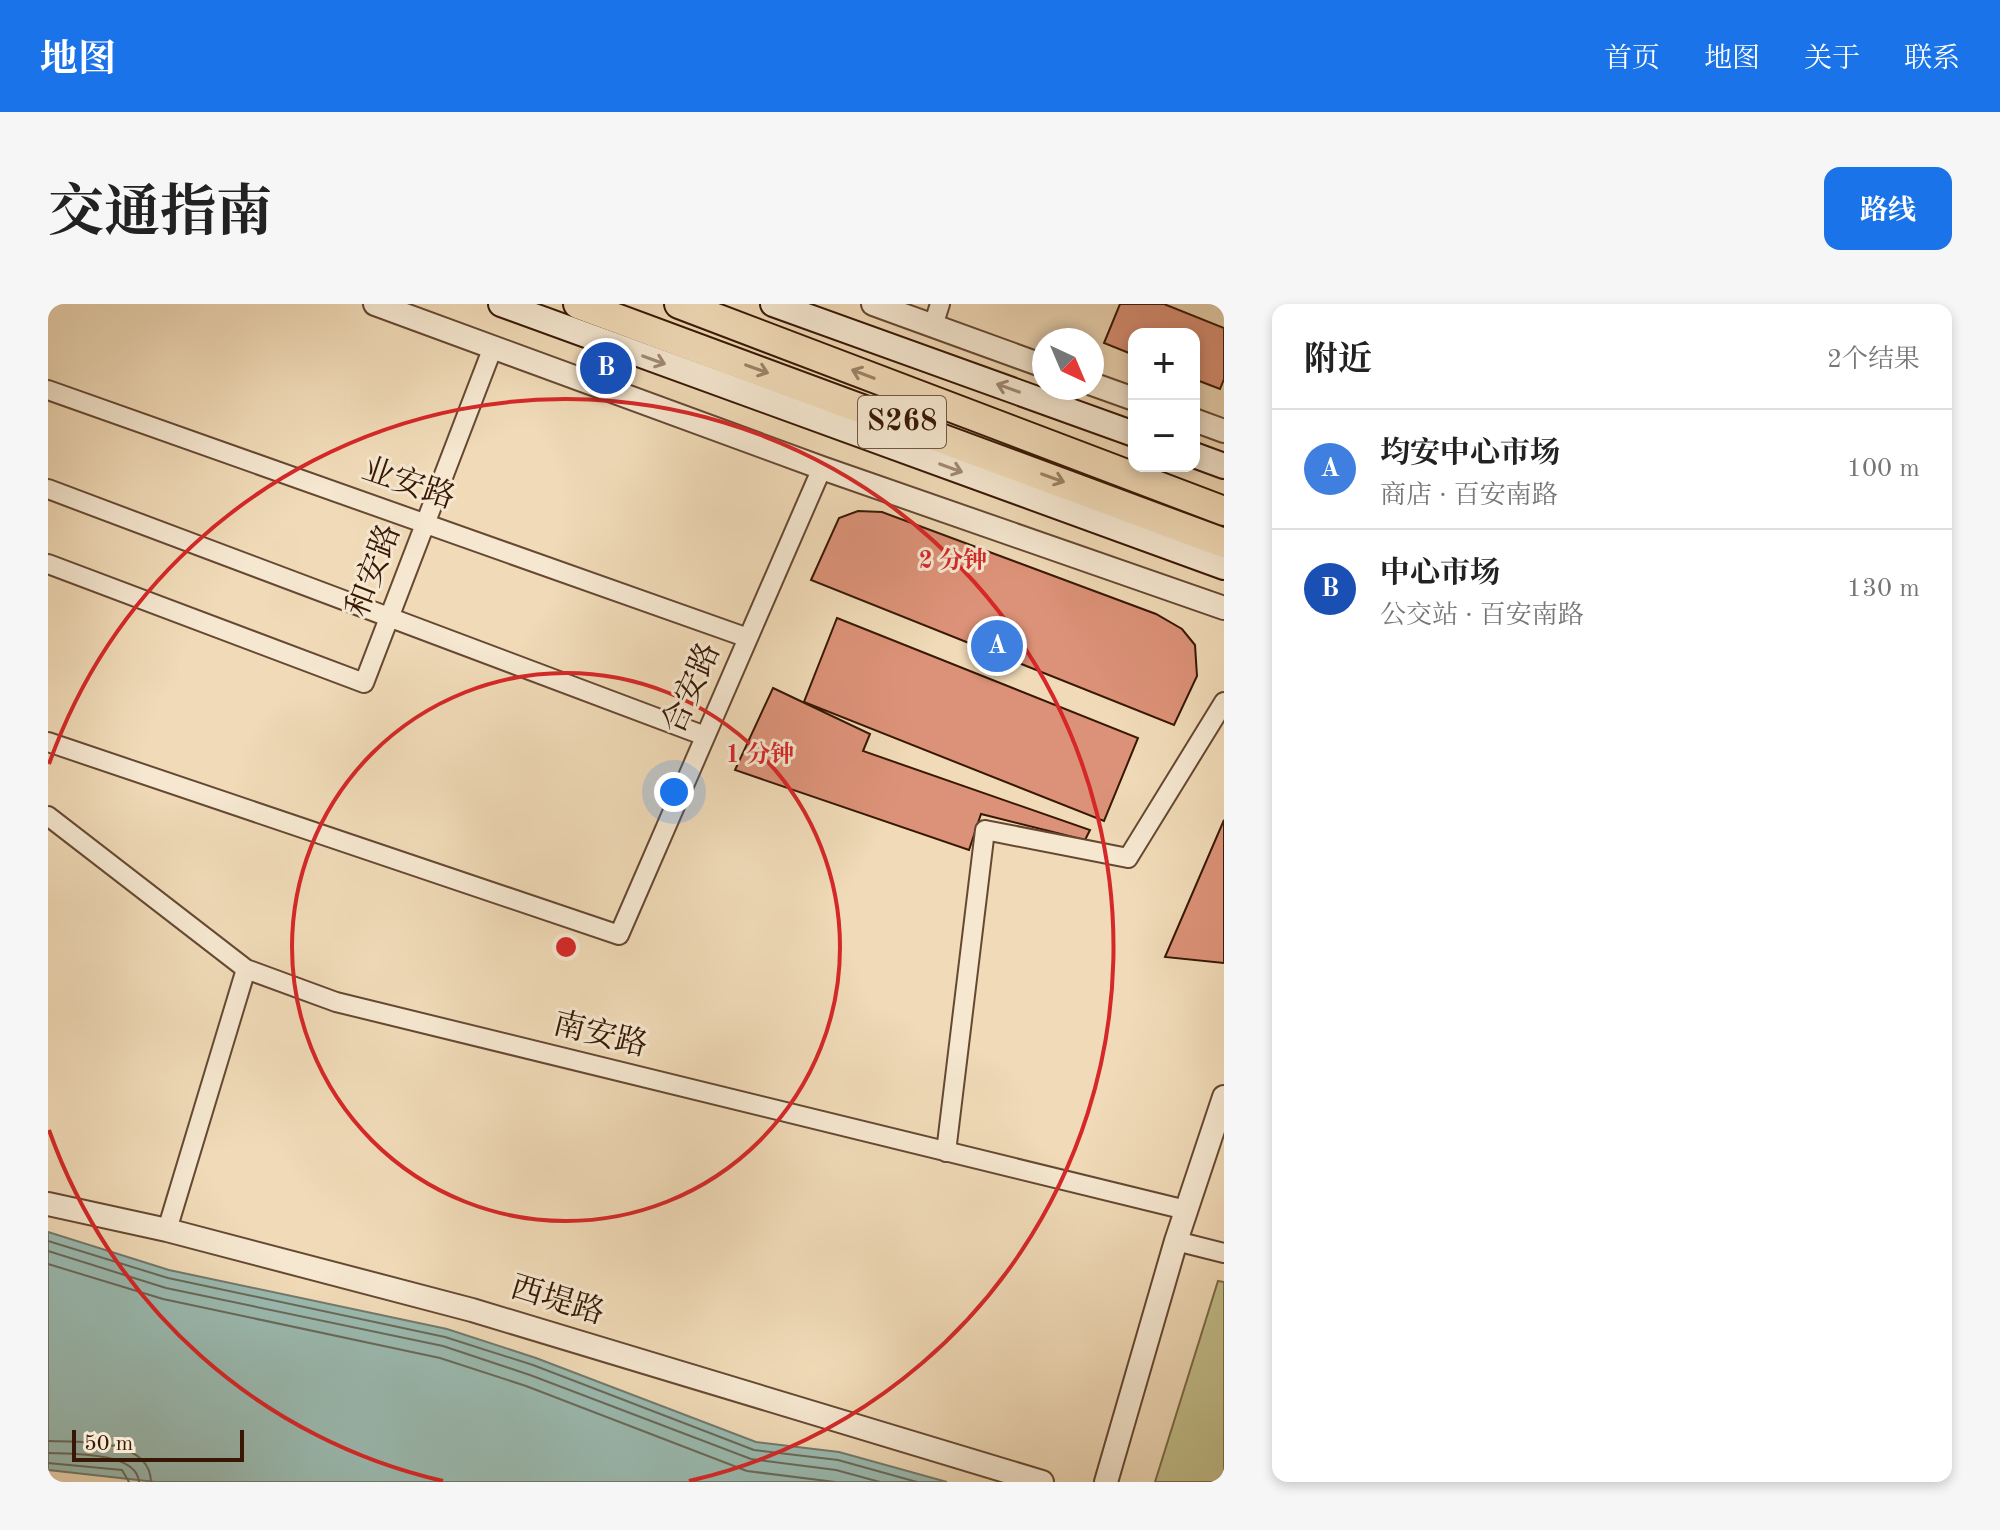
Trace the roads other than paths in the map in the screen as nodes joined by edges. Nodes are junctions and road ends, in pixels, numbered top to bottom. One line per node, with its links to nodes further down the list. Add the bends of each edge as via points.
1 (375, 304): 9 (street)
2 (501, 304): 25 (main road, one-way to 25)
3 (578, 304): 23 (main road, S268, one-way to 23)
4 (679, 304): 21 (main road, S268, one-way to 4)
5 (773, 304): 16 (main road, one-way to 5)
6 (873, 304): 8 (street)
7 (940, 304): 8 (street)
8 (933, 326): 10 (street)
9 (493, 347): 19 (street); 22 (street, 和安路)
10 (1032, 362)
11 (1104, 388): 13 (street)
12 (48, 390): 22 (street, 业安路)
13 (1128, 397)
14 (1200, 422): 15 (street)
15 (1224, 431)
16 (1128, 432)
17 (1200, 457): 18 (main road)
18 (1224, 466)
19 (822, 468): 26 (street); 28 (street, 合安路)
20 (48, 489): 27 (street)
21 (1224, 511)
22 (426, 523): 27 (street, 和安路); 28 (street, 业安路)
23 (1224, 543)
24 (48, 564): 27 (street, 和安路, via 364,683)
25 (1224, 567)
26 (1224, 608)
27 (389, 618): 30 (street)
28 (748, 638): 30 (street, 合安路)
29 (1224, 702): 35 (street, via 1128,858 985,830)
30 (705, 736): 31 (street, 合安路, via 619,935)
31 (48, 742)
32 (48, 816): 33 (street, 南安路)
33 (246, 969): 35 (street, 南安路, via 336,1002); 38 (street)
34 (1224, 1097): 37 (street)
35 (946, 1152): 37 (street, 南安路)
36 (48, 1204): 38 (street, 西堤路)
37 (1186, 1210): 39 (street)
38 (167, 1230): 41 (street, 西堤路, via 472,1310)
39 (1176, 1241): 40 (street); 42 (street)
40 (1224, 1253)
41 (1042, 1482)
42 (1106, 1482)

